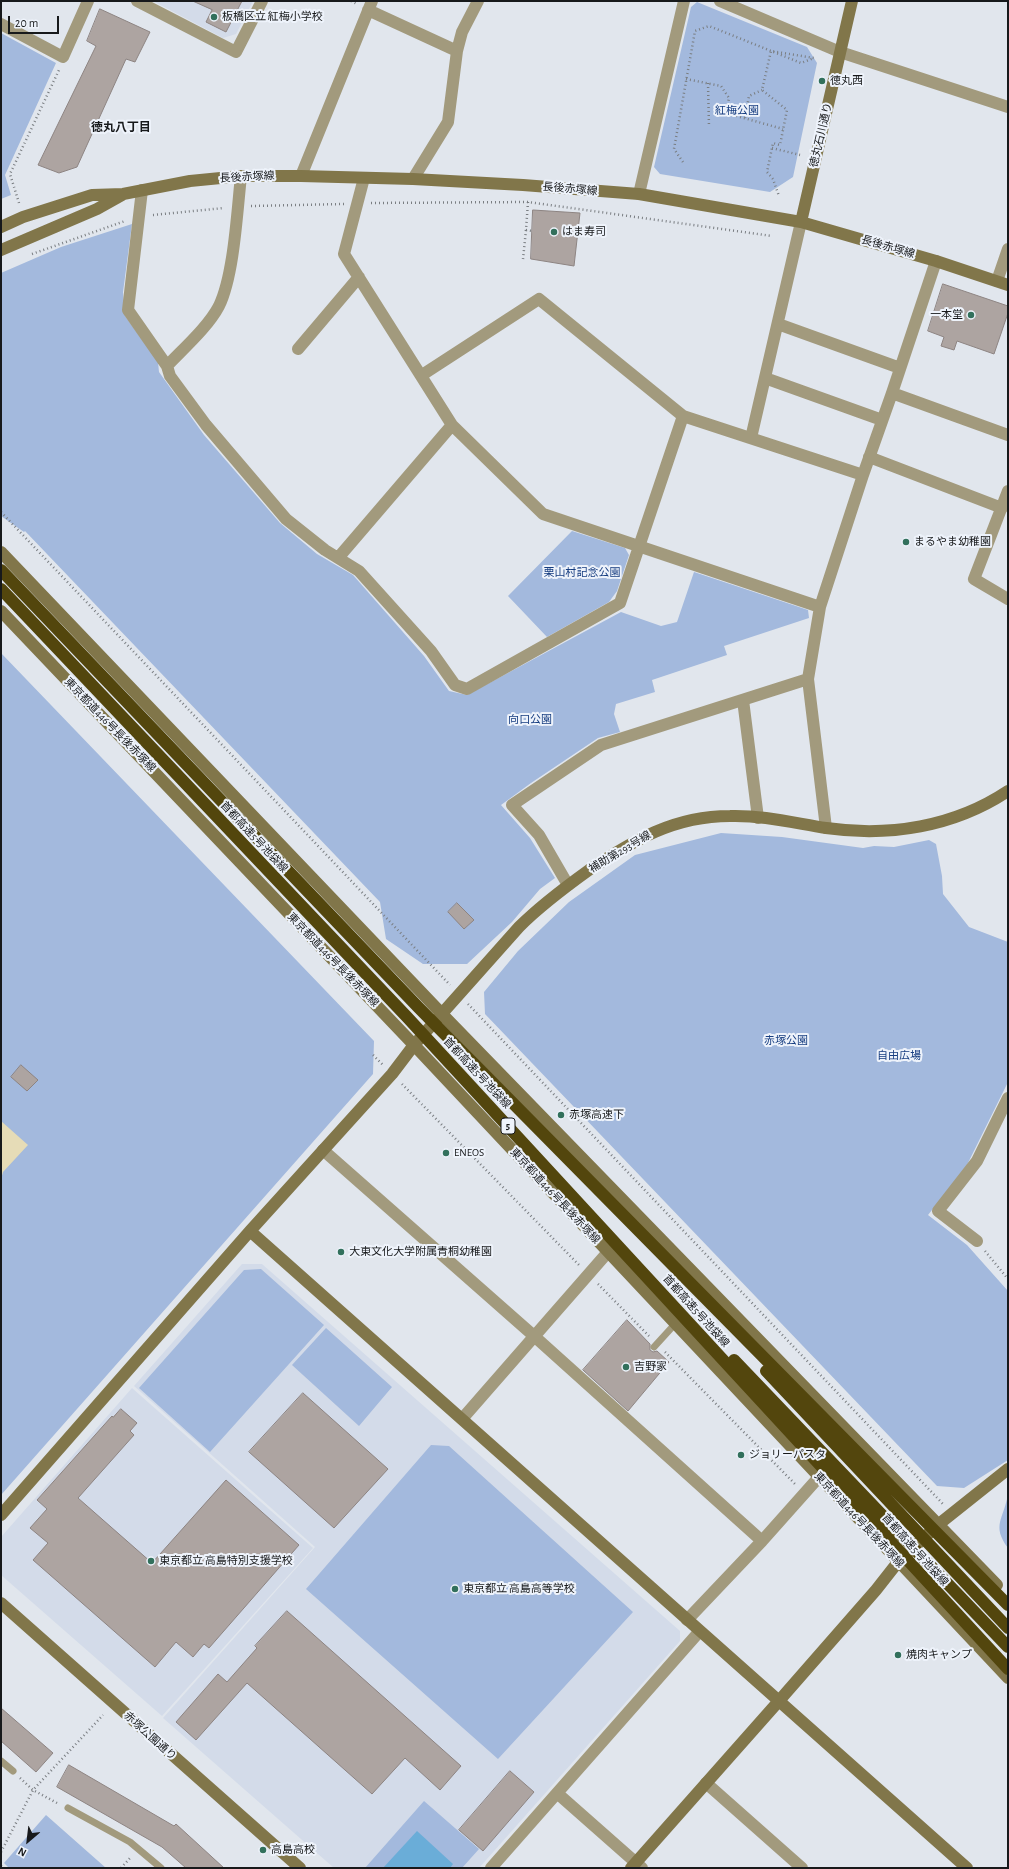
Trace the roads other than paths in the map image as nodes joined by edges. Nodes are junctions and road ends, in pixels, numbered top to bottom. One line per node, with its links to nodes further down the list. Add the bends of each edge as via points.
1 (88, 1): 9 (street, via 63,57)
2 (137, 1): 3 (street, via 236,52)
3 (262, 1)
4 (478, 1): 10 (street, via 462,32)
5 (684, 1): 19 (street)
6 (720, 1): 11 (street)
7 (852, 1): 11 (main road, 徳丸石川通り)
8 (370, 5): 10 (street); 14 (street)
9 (1, 24)
10 (457, 51): 16 (street, via 448,122)
11 (840, 52): 12 (street); 20 (main road, 徳丸石川通り)
12 (1008, 107)
13 (241, 176): 14 (main road, 長後赤塚線); 17 (main road, 長後赤塚線, via 190,181); 29 (street, via 231,258 219,306)
14 (301, 176): 15 (main road, 長後赤塚線)
15 (364, 178): 16 (main road, 長後赤塚線); 25 (street, via 344,254)
16 (413, 179): 19 (main road, 長後赤塚線)
17 (142, 190): 18 (main road, 長後赤塚線); 29 (street, via 128,310)
18 (123, 194): 21 (main road, 長後赤塚線, via 92,195 23,217); 23 (main road, 長後赤塚線, via 97,209)
19 (639, 194): 20 (main road, 長後赤塚線)
20 (802, 222): 24 (main road, 長後赤塚線); 27 (street)
21 (1, 227)
22 (1008, 249): 26 (street)
23 (1, 250)
24 (936, 261): 26 (main road, 長後赤塚線); 30 (street)
25 (359, 277): 28 (street); 31 (street)
26 (1002, 283)
27 (778, 324): 30 (street); 32 (street)
28 (298, 349)
29 (167, 366): 45 (street, via 170,376 206,425 286,519)
30 (900, 368): 33 (street)
31 (422, 375): 34 (street, via 539,299); 36 (street)
32 (765, 378): 35 (street); 38 (street)
33 (892, 393): 35 (street); 37 (street)
34 (683, 416): 38 (street); 43 (street)
35 (882, 420): 39 (street)
36 (452, 425): 43 (street, via 543,514); 45 (street)
37 (1008, 435)
38 (751, 438): 40 (street)
39 (869, 457): 40 (street); 42 (street)
40 (863, 475): 49 (street)
41 (1008, 491): 42 (street)
42 (1002, 508): 48 (street, via 974,579)
43 (640, 546): 45 (street, via 620,603 467,689 455,685 431,651 359,571); 49 (street)
44 (1, 552): 57 (main road)
45 (338, 558)
46 (1, 570): 60 (highway, 首都高速5号池袋線 / 5, bridge)
47 (1, 589): 61 (highway, 首都高速5号池袋線 / 5, bridge)
48 (1008, 599)
49 (820, 607): 51 (street)
50 (1, 611): 58 (main road, 東京都道446号長後赤塚線)
51 (808, 679): 52 (street); 55 (street)
52 (743, 700): 54 (street); 56 (street, via 601,745 512,805 539,836)
53 (1008, 791): 55 (main road, 補助第293号線, via 970,811 940,822 874,832)
54 (758, 818): 55 (main road, 補助第293号線); 56 (main road, 補助第293号線, via 709,817 669,826 634,841)
55 (826, 828)
56 (568, 885): 57 (main road, 補助第293号線, via 518,927)
57 (442, 1014): 58 (main road, 補助第293号線); 73 (main road)
58 (414, 1045): 62 (main road, 補助第293号線, via 392,1074); 65 (main road, 東京都道446号長後赤塚線)
59 (1008, 1098): 64 (street, via 978,1161 938,1212)
60 (513, 1104): 78 (highway, 首都高速5号池袋線 / 5, bridge); 80 (highway, bridge)
61 (501, 1117): 82 (highway, bridge); 83 (highway, 首都高速5号池袋線 / 5, bridge)
62 (323, 1150): 63 (main road, 補助第293号線); 67 (street)
63 (250, 1231): 69 (main road); 72 (main road, 補助第293号線)
64 (977, 1241)
65 (608, 1252): 66 (main road, 東京都道446号長後赤塚線); 67 (street)
66 (675, 1324): 68 (lane); 71 (main road, 東京都道446号長後赤塚線)
67 (534, 1336): 69 (street); 74 (street)
68 (654, 1347)
69 (462, 1419): 79 (main road)
70 (1008, 1469): 73 (main road)
71 (819, 1477): 74 (street); 75 (main road, 東京都道446号長後赤塚線)
72 (1, 1515)
73 (939, 1524): 75 (main road); 76 (main road)
74 (762, 1541): 79 (street)
75 (898, 1562): 84 (main road, 東京都道446号長後赤塚線); 85 (main road)
76 (1008, 1597)
77 (1, 1603): 93 (main road, 赤塚公園通り)
78 (1008, 1605)
79 (687, 1620): 81 (main road)
80 (1008, 1628)
81 (699, 1632): 85 (main road); 89 (street)
82 (1008, 1647)
83 (1008, 1670)
84 (1008, 1678)
85 (778, 1702): 88 (main road); 96 (main road)
86 (1, 1761): 87 (lane)
87 (13, 1771)
88 (706, 1783): 91 (main road); 95 (street)
89 (557, 1793): 91 (street); 94 (street)
90 (68, 1808): 92 (lane, via 130,1842)
91 (636, 1866)
92 (161, 1868)
93 (300, 1868)
94 (491, 1868)
95 (802, 1868)
96 (966, 1868)

